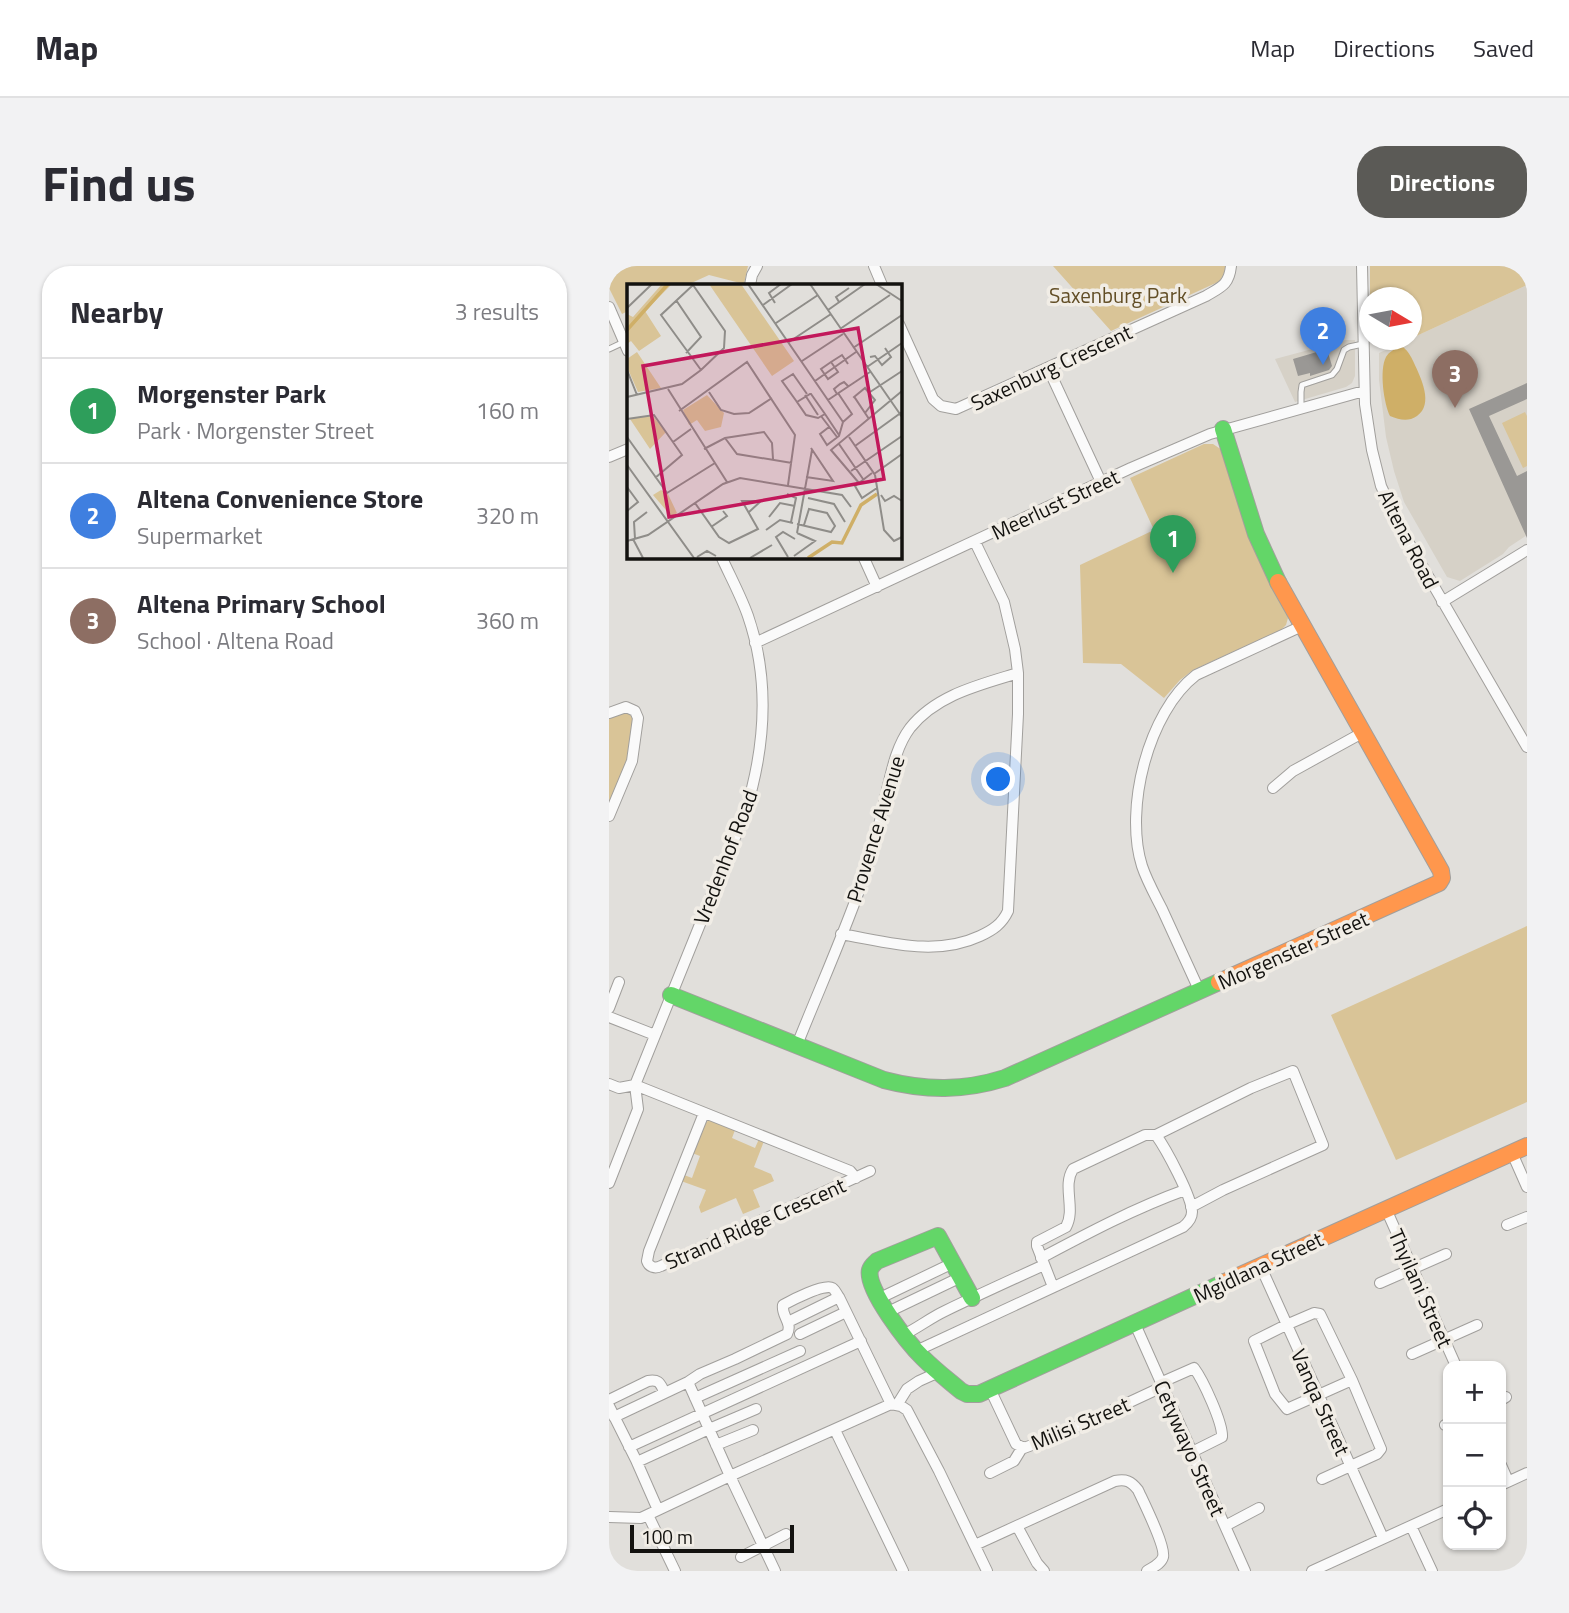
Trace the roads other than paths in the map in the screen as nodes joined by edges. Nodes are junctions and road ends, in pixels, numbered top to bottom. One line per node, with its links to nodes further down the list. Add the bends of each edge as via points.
1 (757, 266): 5 (street)
2 (874, 266): 6 (street)
3 (1231, 266): 14 (street, Saxenburg Crescent, via 1230,277 1218,289)
4 (1362, 266): 7 (street, Altena Road)
5 (750, 284)
6 (883, 284)
7 (1362, 287)
8 (609, 307): 11 (street)
9 (901, 328): 14 (street, Saxenburg Crescent, via 933,399 946,408 961,408)
10 (1359, 345): 16 (lane, via 1344,350 1332,375 1302,385)
11 (626, 347): 12 (lane)
12 (609, 349)
13 (1363, 350): 15 (street, Altena Road)
14 (1048, 368): 20 (street)
15 (1364, 391): 16 (street, Meerlust Street); 26 (street, Altena Road, via 1381,486)
16 (1301, 408): 17 (street, Meerlust Street)
17 (1223, 429): 20 (street, Meerlust Street); 27 (street, Morgenster Street, via 1256,534)
18 (627, 449): 19 (street)
19 (609, 457)
20 (1101, 482): 21 (street, Meerlust Street)
21 (975, 542): 25 (street, Meerlust Street); 29 (street, via 1004,602)
22 (1527, 550): 26 (street)
23 (722, 558): 28 (street, Vredenhof Road)
24 (864, 558): 25 (street)
25 (877, 587): 28 (street, Meerlust Street)
26 (1442, 602): 32 (street, Altena Road)
27 (1302, 626): 31 (street, Morgenster Street); 37 (street, via 1185,684 1167,708 1146,754 1136,843)
28 (755, 643): 38 (street, Vredenhof Road, via 762,724 751,792)
29 (1018, 673): 35 (street, Provence Avenue, via 940,701 909,729 894,763 866,872); 35 (street, via 1010,901 1005,919 978,937 938,947)
30 (609, 713): 34 (street, via 626,707 638,718 632,761)
31 (1362, 733): 33 (street, via 1293,771); 37 (street, Morgenster Street, via 1441,871 1441,881)
32 (1527, 747)
33 (1273, 788)
34 (609, 816)
35 (841, 934): 42 (street, Provence Avenue)
36 (619, 982): 39 (street)
37 (1200, 992): 42 (street, Morgenster Street, via 1005,1078 962,1089 899,1085)
38 (671, 995): 41 (street, Vredenhof Road); 42 (street, Morgenster Street)
39 (609, 1008)
40 (609, 1017): 41 (street)
41 (655, 1035): 44 (street, Vredenhof Road)
42 (797, 1045)
43 (609, 1084): 44 (street, via 619,1088)
44 (635, 1085): 45 (street, Strand Ridge Crescent); 51 (street, via 638,1109)
45 (704, 1113): 50 (street, Strand Ridge Crescent, via 850,1171); 50 (street, Strand Ridge Crescent, via 649,1251 651,1266 659,1267)
46 (1156, 1135): 53 (street); 54 (street, via 1293,1070 1323,1145); 59 (street, via 1145,1135 1073,1169 1069,1175 1069,1223 1037,1242)
47 (1527, 1146): 48 (street, Mgidlana Street)
48 (1512, 1153): 52 (street); 55 (street, Mgidlana Street)
49 (870, 1171): 50 (street, Strand Ridge Crescent)
50 (856, 1178)
51 (609, 1184)
52 (1527, 1187)
53 (1185, 1190): 54 (street); 59 (street, via 1103,1225)
54 (1191, 1207): 64 (street, via 1191,1218 1183,1227)
55 (1386, 1209): 60 (street, Mgidlana Street); 61 (street, Thyilani Street)
56 (1527, 1217): 57 (street)
57 (1507, 1225)
58 (1446, 1254): 61 (street)
59 (1043, 1261): 64 (street); 66 (street)
60 (1260, 1265): 70 (street, Mgidlana Street); 71 (street, Vanqa Street)
61 (1413, 1269): 63 (street); 75 (street, Thyilani Street)
62 (957, 1270): 66 (street); 67 (street); 67 (street); 67 (street, via 937,1236 877,1261 869,1272)
63 (1380, 1283)
64 (1052, 1287): 78 (street)
65 (839, 1297): 68 (street); 69 (street); 69 (street, via 833,1288 825,1287 786,1303 782,1307)
66 (972, 1298): 74 (street)
67 (884, 1305): 74 (street)
68 (846, 1312): 73 (street); 76 (street)
69 (788, 1322): 83 (street, via 787,1334)
70 (1135, 1324): 84 (street, Cetywayo Street); 85 (street, Mgidlana Street)
71 (1286, 1325): 82 (street, via 1320,1314); 87 (street, Vanqa Street); 87 (street, via 1254,1343 1275,1394 1287,1409)
72 (1477, 1325): 75 (street)
73 (800, 1334)
74 (903, 1335): 78 (street)
75 (1444, 1339): 79 (street); 80 (street, Thyilani Street)
76 (861, 1341): 90 (street); 93 (street)
77 (800, 1351): 88 (street)
78 (916, 1351): 81 (street)
79 (1412, 1354)
80 (1455, 1361)
81 (939, 1372): 85 (street, via 967,1394); 90 (street, via 907,1389)
82 (1352, 1380): 87 (street); 102 (street, via 1381,1449)
83 (688, 1382): 86 (street); 88 (street)
84 (1161, 1385): 99 (street, Milisi Street); 100 (street, Cetywayo Street); 100 (street, Milisi Street, via 1194,1368 1213,1406 1222,1437)
85 (990, 1389): 99 (street, Milisi Street, via 1016,1444)
86 (665, 1393): 89 (street, via 655,1380); 92 (street)
87 (1318, 1395): 102 (street, Vanqa Street)
88 (695, 1398): 93 (street)
89 (609, 1400)
90 (894, 1404): 96 (street); 118 (street, via 907,1410)
91 (756, 1409): 94 (street)
92 (611, 1412): 98 (street)
93 (702, 1414): 94 (street); 98 (street)
94 (709, 1429): 97 (street); 101 (street)
95 (753, 1430): 97 (street)
96 (835, 1430): 105 (street); 120 (street)
97 (716, 1445): 105 (street)
98 (629, 1447): 101 (street)
99 (1023, 1448): 103 (street, via 1014,1461)
100 (1192, 1452): 113 (street, Cetywayo Street)
101 (637, 1462): 110 (street)
102 (1350, 1466): 106 (street); 116 (street, Vanqa Street)
103 (990, 1473)
104 (1527, 1473): 107 (street)
105 (730, 1476): 110 (street); 117 (street)
106 (1322, 1479)
107 (1506, 1482)
108 (1259, 1508): 113 (street)
109 (1443, 1511): 114 (street)
110 (653, 1512): 111 (street, via 635,1519); 121 (street)
111 (609, 1517)
112 (1017, 1526): 118 (street); 124 (street); 125 (street, via 1115,1481 1129,1481 1138,1490 1164,1549 1162,1560)
113 (1225, 1526): 126 (street, Cetywayo Street)
114 (1411, 1526): 116 (street); 128 (street)
115 (786, 1534): 117 (street)
116 (1383, 1538): 127 (street)
117 (762, 1545): 119 (street); 122 (street)
118 (975, 1545): 123 (street)
119 (741, 1557)
120 (898, 1569)
121 (675, 1571)
122 (775, 1571)
123 (986, 1571)
124 (1044, 1571)
125 (1147, 1571)
126 (1245, 1571)
127 (1312, 1571)
128 (1431, 1571)

